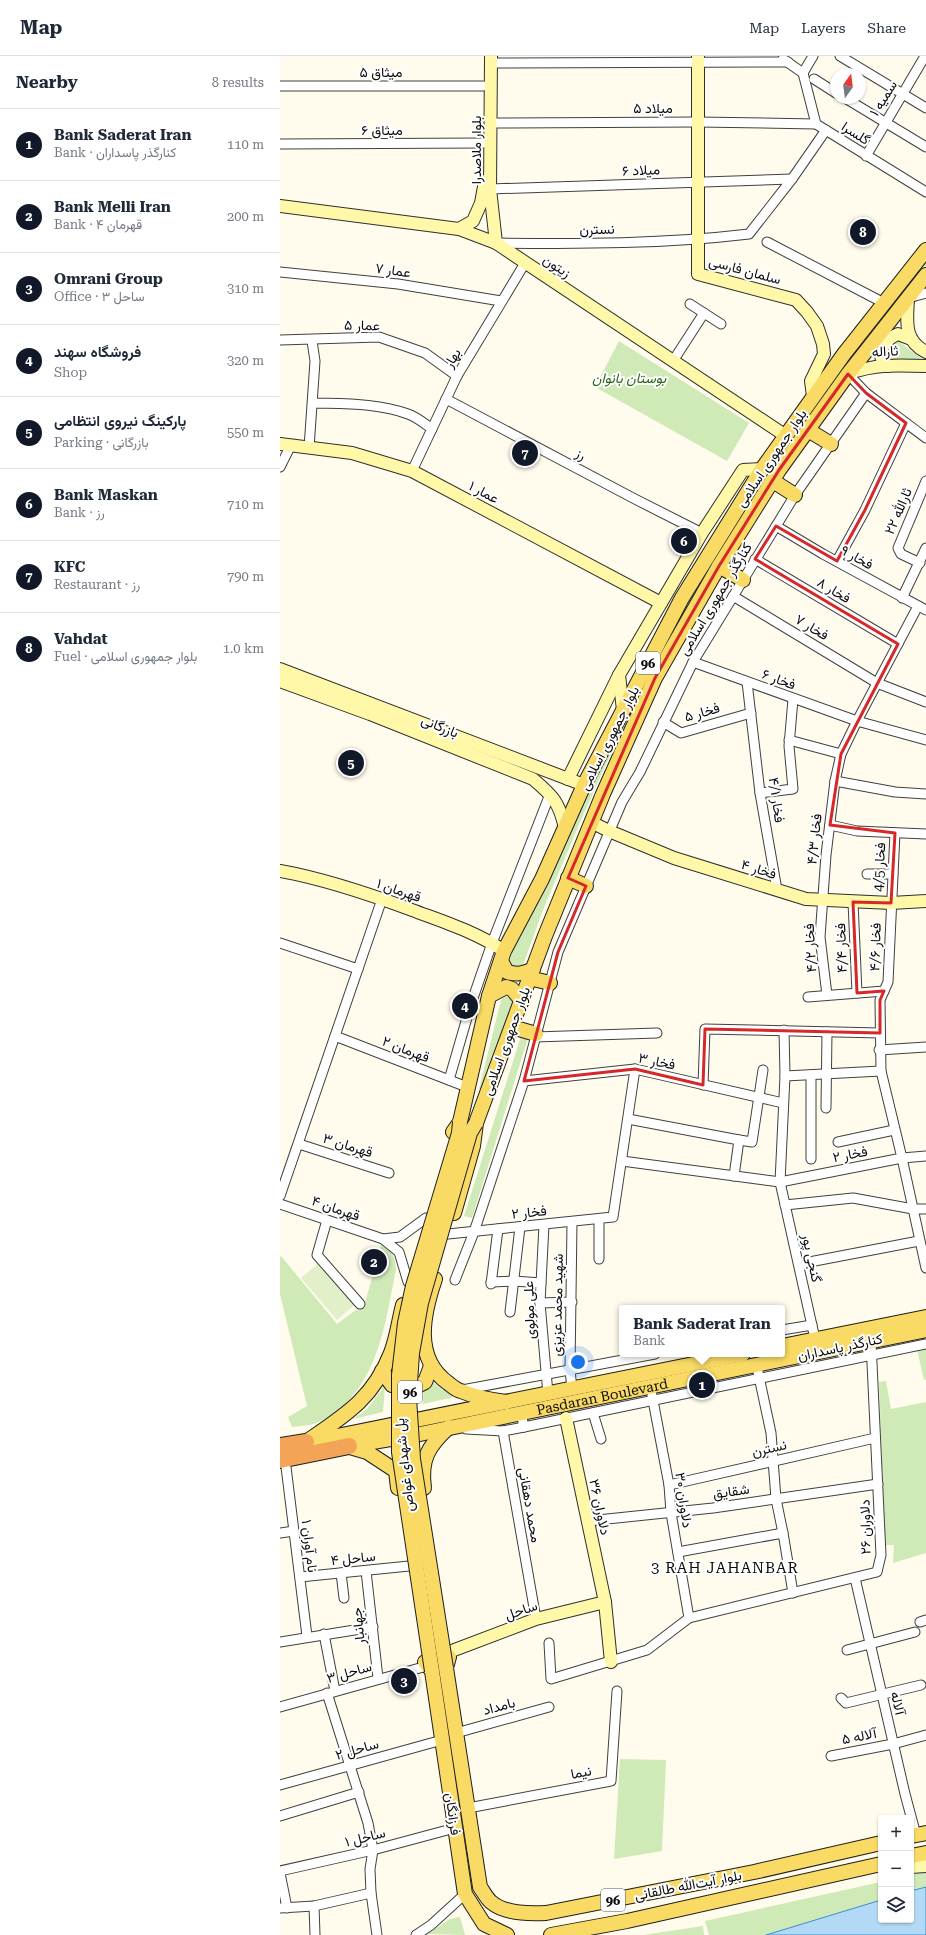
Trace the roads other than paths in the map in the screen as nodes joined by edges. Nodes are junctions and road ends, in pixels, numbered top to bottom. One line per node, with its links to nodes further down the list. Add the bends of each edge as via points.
1 (779, 56): 7 (street)
2 (813, 56): 8 (street)
3 (840, 56): 13 (street)
4 (925, 56): 13 (street, سمیه ۱)
5 (488, 58): 6 (street); 11 (street, بلوار ملاصدرا)
6 (698, 59): 7 (street); 16 (street, سلمان فارسی)
7 (788, 62): 8 (street)
8 (803, 73): 19 (street)
9 (814, 79): 12 (street)
10 (280, 86): 11 (street, میثاق ۵)
11 (487, 86): 17 (street, بلوار ملاصدرا); 22 (street, بلوار ملاصدرا)
12 (830, 88)
13 (903, 94): 15 (street); 18 (street, سمیه ۱)
14 (854, 104): 18 (street)
15 (926, 108)
16 (698, 122): 17 (street, میلاد ۵); 19 (street, میلاد ۵); 26 (street, سلمان فارسی)
17 (490, 123): 22 (street, بلوار ملاصدرا)
18 (884, 123): 23 (street); 24 (street, سمیه ۱)
19 (816, 124): 20 (street, گلسرا)
20 (826, 130): 24 (street, گلسرا); 25 (street, نسترن)
21 (280, 144): 22 (street, میثاق ۶)
22 (487, 144): 27 (street, بلوار ملاصدرا)
23 (926, 147)
24 (866, 156): 28 (street, گلسرا)
25 (792, 179): 26 (street, میلاد ۶); 31 (street, نسترن, via 750,234)
26 (698, 182): 27 (street, میلاد ۶); 31 (street, سلمان فارسی)
27 (487, 189): 30 (street, بلوار ملاصدرا, via 473,221); 33 (street, بلوار ملاصدرا)
28 (926, 192)
29 (280, 206): 30 (street, زیتون)
30 (459, 229): 33 (street, زیتون)
31 (698, 240): 33 (street, نسترن, via 606,244); 55 (street, سلمان فارسی, via 698,274 796,300 808,312 817,326 824,354 811,380)
32 (767, 242): 41 (street)
33 (496, 243): 35 (street, زیتون)
34 (926, 250): 41 (main road, بلوار جمهوری اسلامی / 96)
35 (525, 263): 40 (street, بهار); 49 (street, زیتون)
36 (280, 272): 40 (street, عمار ۷, via 398,284)
37 (926, 275): 39 (main road, بلوار جمهوری اسلامی / 96)
38 (926, 293): 39 (street)
39 (908, 298): 45 (street, ثاراله, via 907,328); 52 (main road, بلوار جمهوری اسلامی / 96)
40 (501, 301): 53 (street, بهار)
41 (884, 303): 55 (main road, بلوار جمهوری اسلامی / 96)
42 (690, 304): 43 (street)
43 (704, 313): 44 (street); 49 (street)
44 (721, 324)
45 (911, 339): 48 (street, ثاراله, via 916,346); 50 (street, via 898,334 890,337 883,346 880,356)
46 (280, 340): 47 (street, عمار ۵)
47 (312, 341): 53 (street, عمار ۵, via 379,337 425,353); 57 (street, via 315,361)
48 (926, 352)
49 (673, 361): 61 (street, زیتون)
50 (888, 366): 51 (street, ثاراله); 52 (street, ثاراله, via 863,368)
51 (926, 366)
52 (848, 374): 54 (street); 60 (main road, بلوار جمهوری اسلامی / 96)
53 (457, 376): 56 (street, بهار)
54 (866, 394): 58 (street); 63 (street, کنارگذر جمهوری اسلامی)
55 (813, 396): 61 (main road, بلوار جمهوری اسلامی / 96)
56 (446, 399): 59 (street, بهار); 73 (street, رز)
57 (313, 403): 59 (street, via 392,410 410,415); 65 (street)
58 (906, 423): 62 (street); 76 (street, via 868,504)
59 (432, 429): 68 (street, بهار)
60 (808, 430): 63 (main road); 69 (main road, بلوار جمهوری اسلامی / 96)
61 (786, 436): 67 (main road, بلوار جمهوری اسلامی / 96)
62 (926, 438)
63 (831, 444): 71 (street, کنارگذر جمهوری اسلامی)
64 (285, 445): 65 (street, عمار ۱); 66 (street)
65 (309, 448): 68 (street, عمار ۱, via 352,453)
66 (280, 467)
67 (762, 469): 73 (street, via 743,470); 93 (main road, بلوار جمهوری اسلامی / 96, via 682,598)
68 (412, 471): 82 (street, عمار ۱)
69 (773, 481): 71 (main road); 78 (main road, بلوار جمهوری اسلامی / 96)
70 (926, 481): 77 (street, ثارالله ۲۲, via 898,548 901,554)
71 (796, 495): 72 (street, کنارگذر جمهوری اسلامی)
72 (776, 526): 75 (street, کنارگذر جمهوری اسلامی); 76 (street, فخار ۹)
73 (702, 533): 82 (street)
74 (926, 548): 77 (street)
75 (755, 559): 79 (street, کنارگذر جمهوری اسلامی); 84 (street, فخار ۸)
76 (837, 561): 81 (street, فخار ۹)
77 (920, 563): 81 (street)
78 (719, 566): 79 (main road); 109 (main road, بلوار جمهوری اسلامی / 96, via 655,678)
79 (743, 580): 80 (street, کنارگذر جمهوری اسلامی)
80 (733, 596): 85 (street, کنارگذر جمهوری اسلامی); 90 (street, فخار ۷)
81 (902, 598): 83 (street, فخار ۹)
82 (661, 603): 87 (street)
83 (922, 608): 84 (street, فخار ۴/۳)
84 (898, 644): 90 (street, فخار ۴/۳)
85 (693, 662): 89 (street, فخار ۶); 96 (street, کنارگذر جمهوری اسلامی)
86 (280, 669): 97 (street, بازرگانی)
87 (619, 675): 93 (street); 103 (street)
88 (280, 681): 97 (street, بازرگانی)
89 (747, 682): 91 (street, فخار ۶); 94 (street, فخار ۴/۱)
90 (877, 683): 92 (street, فخار ۷); 95 (street, فخار ۴/۳)
91 (793, 699): 95 (street, فخار ۶); 98 (street)
92 (926, 702)
93 (623, 710): 105 (main road, بلوار جمهوری اسلامی / 96)
94 (751, 713): 96 (street, فخار ۵, via 681,733); 106 (street, فخار ۴/۱)
95 (856, 721): 99 (street, فخار ۶); 100 (street, فخار ۴/۳)
96 (663, 722): 112 (street, کنارگذر جمهوری اسلامی)
97 (428, 732): 101 (street, بازرگانی); 102 (street, بازرگانی)
98 (789, 740): 100 (street); 106 (street, via 793,789)
99 (926, 740)
100 (841, 754): 104 (street, فخار ۴/۳)
101 (540, 768): 102 (street, via 541,776); 103 (street, بازرگانی)
102 (533, 779): 107 (street, بازرگانی)
103 (568, 779): 105 (street, بازرگانی)
104 (834, 781): 108 (street, via 895,792); 110 (street, فخار ۴/۳)
105 (584, 785): 111 (main road, بلوار جمهوری اسلامی / 96)
106 (760, 793): 120 (street, فخار ۴/۱)
107 (550, 794): 111 (street, بازرگانی, via 559,806); 127 (street)
108 (926, 794)
109 (591, 822): 112 (street, فخار ۴); 118 (main road, بلوار جمهوری اسلامی / 96)
110 (830, 825): 113 (street, via 857,831); 122 (street, فخار ۴/۳)
111 (565, 828): 128 (main road, بلوار جمهوری اسلامی / 96)
112 (609, 831): 119 (street, کنارگذر جمهوری اسلامی); 120 (street, فخار ۴, via 674,858)
113 (895, 833): 114 (street); 117 (street, فخار 4/5)
114 (926, 834)
115 (280, 871): 121 (street, قهرمان ۱, via 314,877)
116 (867, 874): 117 (street)
117 (893, 874): 125 (street, فخار 4/5)
118 (568, 878): 119 (main road); 130 (main road, بلوار جمهوری اسلامی / 96)
119 (586, 886): 131 (street, کنارگذر جمهوری اسلامی, via 558,952)
120 (778, 890): 122 (street, فخار ۴, via 806,899)
121 (382, 899): 127 (street, قهرمان ۱, via 459,927); 129 (street)
122 (824, 900): 124 (street, فخار ۴); 134 (street, فخار ۴/۲, via 820,937)
123 (926, 901): 125 (street, فخار ۴)
124 (854, 902): 125 (street, فخار ۴); 133 (street, فخار ۴/۴)
125 (891, 903): 132 (street, فخار ۴/۶, via 888,982)
126 (280, 943): 129 (street)
127 (492, 943): 128 (street, قهرمان ۱); 153 (street)
128 (502, 956): 130 (main road, via 508,972); 135 (main road, بلوار جمهوری اسلامی / 96)
129 (358, 969): 143 (street)
130 (531, 973): 131 (main road); 137 (main road, بلوار جمهوری اسلامی / 96)
131 (550, 983): 144 (street, کنارگذر جمهوری اسلامی)
132 (884, 991): 133 (street); 142 (street, فخار ۴/۶, via 880,1000)
133 (856, 993): 134 (street)
134 (827, 995): 136 (street)
135 (489, 996): 137 (main road, via 506,987 512,988); 156 (main road, بلوار جمهوری اسلامی / 96)
136 (808, 997)
137 (522, 1001): 138 (main road, بلوار جمهوری اسلامی / 96)
138 (512, 1027): 144 (main road); 162 (main road, بلوار جمهوری اسلامی / 96)
139 (784, 1030): 141 (street); 152 (street, گنجی پور); 155 (street, via 705,1029)
140 (657, 1032): 144 (street)
141 (827, 1032): 142 (street); 150 (street)
142 (880, 1033): 146 (street, فخار ۴/۶)
143 (335, 1036): 153 (street, قهرمان ۲); 166 (street)
144 (536, 1036): 154 (street, کنارگذر جمهوری اسلامی)
145 (926, 1047): 146 (street)
146 (880, 1050): 149 (street, فخار ۴/۶)
147 (635, 1069): 154 (street, فخار ۳); 155 (street, فخار ۳); 160 (street)
148 (763, 1070): 157 (street)
149 (881, 1071): 150 (street); 163 (street, فخار ۴/۶)
150 (826, 1074): 151 (street); 159 (street)
151 (811, 1075): 152 (street); 169 (street)
152 (785, 1076): 158 (street, گنجی پور)
153 (449, 1080): 156 (street, قهرمان ۲)
154 (524, 1081): 186 (street, کنارگذر جمهوری اسلامی)
155 (703, 1085): 157 (street, فخار ۳)
156 (467, 1087): 161 (main road, بلوار جمهوری اسلامی / 96)
157 (760, 1098): 158 (street, فخار ۳); 164 (street, via 752,1142)
158 (783, 1103): 173 (street, گنجی پور)
159 (826, 1108)
160 (628, 1119): 164 (street); 170 (street)
161 (460, 1122): 179 (main road, 96, via 452,1133); 265 (main road, پل شهدای غواص, bridge, via 459,1133 413,1286 405,1323 399,1375 399,1452)
162 (476, 1123): 187 (main road, via 473,1146); 264 (main road, پل شهدای غواص / 96, bridge, via 470,1133 422,1297 412,1354 409,1398 414,1465)
163 (894, 1130): 165 (street); 168 (street, فخار ۴/۶)
164 (739, 1140): 172 (street)
165 (838, 1142)
166 (299, 1144): 171 (street, قهرمان ۳); 174 (street)
167 (926, 1156): 168 (street, فخار ۲)
168 (902, 1158): 173 (street, فخار ۲); 177 (street, فخار ۴/۶)
169 (811, 1159)
170 (622, 1161): 172 (street, فخار ۲); 180 (street, فخار ۲, via 614,1217)
171 (389, 1173)
172 (734, 1176): 173 (street, فخار ۲)
173 (780, 1182): 176 (street, گنجی پور)
174 (280, 1196)
175 (280, 1204): 181 (street, قهرمان ۴)
176 (786, 1205): 177 (street, via 853,1198); 191 (street, گنجی پور)
177 (914, 1209): 178 (street); 189 (street, فخار ۴/۶)
178 (926, 1209)
179 (426, 1218): 188 (street, via 400,1237); 195 (main road, 96)
180 (599, 1219): 182 (street, فخار ۲); 190 (street)
181 (327, 1220): 188 (street, قهرمان ۴); 199 (street, via 317,1255)
182 (572, 1222): 183 (street, فخار ۲); 197 (street, شهید محمد عزیزی)
183 (544, 1225): 184 (street, فخار ۲); 196 (street, علی مولوی)
184 (520, 1227): 185 (street, فخار ۲); 194 (street)
185 (498, 1229): 186 (street, فخار ۲); 194 (street, via 491,1283)
186 (474, 1232): 187 (street, فخار ۲); 193 (street, کنارگذر جمهوری اسلامی)
187 (448, 1234): 211 (main road, via 433,1285 424,1329 425,1346)
188 (384, 1239): 195 (street, قهرمان ۴, via 399,1252)
189 (919, 1241): 191 (street); 192 (street, فخار ۴/۶)
190 (599, 1259)
191 (799, 1264): 202 (street, گنجی پور)
192 (926, 1268)
193 (454, 1280)
194 (514, 1281): 196 (street); 200 (street)
195 (408, 1282): 213 (main road, 96, via 391,1352)
196 (541, 1283): 198 (street, علی مولوی)
197 (572, 1302): 198 (street); 212 (street, شهید محمد عزیزی)
198 (540, 1303): 215 (street, علی مولوی)
199 (360, 1304)
200 (510, 1312)
201 (926, 1317): 205 (main road)
202 (812, 1325): 203 (street); 205 (street, گنجی پور)
203 (785, 1330)
204 (926, 1330): 208 (main road, Pasdaran Boulevard)
205 (815, 1339): 207 (main road)
206 (926, 1344): 208 (street, کنارگذر پاسداران)
207 (785, 1345)
208 (871, 1348): 214 (main road, Pasdaran Boulevard); 227 (street, دلاوران ۲۶)
209 (639, 1357): 212 (street)
210 (728, 1357): 216 (main road, Pasdaran Boulevard)
211 (431, 1366): 213 (main road, via 425,1382 409,1390 392,1385); 217 (main road, via 441,1378)
212 (570, 1370): 215 (street); 216 (street, شهید محمد عزیزی)
213 (382, 1371): 229 (main road, 96, via 374,1386 360,1402)
214 (758, 1371): 218 (main road, Pasdaran Boulevard); 232 (street)
215 (546, 1375): 217 (street); 219 (street, علی مولوی)
216 (572, 1389): 219 (main road, Pasdaran Boulevard)
217 (460, 1391): 220 (main road)
218 (652, 1393): 221 (main road, Pasdaran Boulevard); 222 (street); 236 (street, دلاوران ۳۰)
219 (548, 1394): 220 (main road, Pasdaran Boulevard)
220 (506, 1402): 229 (main road, Pasdaran Boulevard)
221 (521, 1413): 224 (main road, Pasdaran Boulevard); 225 (street)
222 (593, 1413): 223 (street); 228 (street)
223 (566, 1418): 225 (street); 239 (street, دلاوران ۳۶)
224 (449, 1427): 226 (street); 230 (main road, Pasdaran Boulevard); 233 (main road, via 428,1448)
225 (524, 1427): 226 (street)
226 (502, 1431): 253 (street, محمد دهقانی)
227 (875, 1438): 232 (street, نسترن); 235 (street, دلاوران ۲۶)
228 (601, 1439)
229 (306, 1442): 231 (highway, 96)
230 (349, 1446): 231 (highway); 234 (main road, via 367,1452)
231 (282, 1455): 240 (street, نام آوران ۱)
232 (773, 1461): 236 (street, نسترن); 237 (street)
233 (422, 1470): 234 (main road, via 416,1455 410,1453 399,1456); 262 (main road)
234 (396, 1471): 244 (main road)
235 (878, 1484): 237 (street, شقایق); 248 (street, دلاوران ۲۶, via 881,1555 877,1572)
236 (669, 1485): 238 (street, دلاوران ۳۰)
237 (776, 1499): 238 (street, شقایق); 242 (street)
238 (671, 1513): 239 (street, شقایق); 243 (street, دلاوران ۳۰)
239 (588, 1521): 251 (street, دلاوران ۳۶)
240 (294, 1531): 241 (street); 247 (street, نام آوران ۱)
241 (280, 1533)
242 (783, 1533): 243 (street); 249 (street)
243 (678, 1552): 252 (street, دلاوران ۳۰)
244 (409, 1566): 245 (street, ساحل ۴); 265 (main road)
245 (366, 1570): 246 (street, ساحل ۴); 254 (street, جهانبار)
246 (341, 1573): 247 (street, ساحل ۴); 250 (street)
247 (300, 1577): 257 (street, نام آوران ۱)
248 (855, 1578): 249 (street, دلاوران ۲۶); 260 (street, آلاله)
249 (793, 1593): 252 (street, دلاوران ۲۶)
250 (344, 1598)
251 (605, 1602): 253 (street, ساحل); 263 (street, دلاوران ۳۶)
252 (689, 1618): 263 (street, دلاوران ۲۶, via 647,1650)
253 (536, 1619): 262 (street, ساحل)
254 (373, 1627): 256 (street); 266 (street, جهانبار)
255 (915, 1632): 260 (street)
256 (324, 1634): 257 (street); 269 (street)
257 (308, 1636): 258 (street)
258 (280, 1642)
259 (549, 1643): 263 (street, دلاوران ۲۶, via 551,1679)
260 (870, 1644): 261 (street); 270 (street, آلاله)
261 (846, 1650)
262 (449, 1652): 264 (main road)
263 (611, 1662)
264 (446, 1668): 274 (main road, فرزانگان / 96)
265 (429, 1669): 266 (street, ساحل ۳); 276 (main road, فرزانگان)
266 (378, 1678): 269 (street, ساحل ۳)
267 (921, 1685): 270 (street)
268 (617, 1691): 282 (street, نیما, via 610,1781)
269 (331, 1692): 272 (street, ساحل ۳); 279 (street)
270 (882, 1696): 271 (street, via 846,1703); 277 (street, آلاله)
271 (841, 1698)
272 (280, 1707)
273 (549, 1707): 274 (street, بامداد)
274 (456, 1733): 282 (main road, فرزانگان / 96)
275 (926, 1735): 277 (street, آلاله ۵)
276 (442, 1740): 279 (street, ساحل ۲); 284 (main road, فرزانگان)
277 (893, 1744): 278 (street, آلاله ۵); 285 (street, آلاله)
278 (831, 1756)
279 (350, 1765): 280 (street, ساحل ۲); 281 (street)
280 (280, 1785)
281 (359, 1792): 283 (street); 287 (street)
282 (468, 1808): 297 (main road, فرزانگان / 96)
283 (280, 1816)
284 (455, 1828): 287 (street, ساحل ۱); 300 (main road, فرزانگان)
285 (918, 1834)
286 (878, 1844): 290 (main road, بلوار آیت‌الله طالقانی)
287 (373, 1850): 295 (street, ساحل ۱); 299 (street, via 370,1869)
288 (926, 1853): 289 (main road)
289 (914, 1855)
290 (800, 1862): 294 (main road, بلوار آیت‌الله طالقانی); 296 (main road, via 792,1867 791,1876 795,1880)
291 (878, 1865): 296 (main road, بلوار آیت‌الله طالقانی)
292 (926, 1866): 293 (street)
293 (914, 1867)
294 (754, 1872): 297 (main road, بلوار آیت‌الله طالقانی / 96, via 524,1914 490,1902); 298 (main road, via 763,1878 763,1888)
295 (280, 1877): 302 (street)
296 (804, 1881): 298 (main road, بلوار آیت‌الله طالقانی)
297 (480, 1887)
298 (760, 1891): 307 (main road, بلوار آیت‌الله طالقانی / 96, via 628,1921)
299 (371, 1893): 301 (street); 304 (street)
300 (465, 1894): 305 (street); 306 (main road, via 484,1924)
301 (314, 1906): 302 (street); 303 (street)
302 (283, 1908)
303 (315, 1935)
304 (377, 1935)
305 (416, 1935)
306 (507, 1935)
307 (551, 1935)

